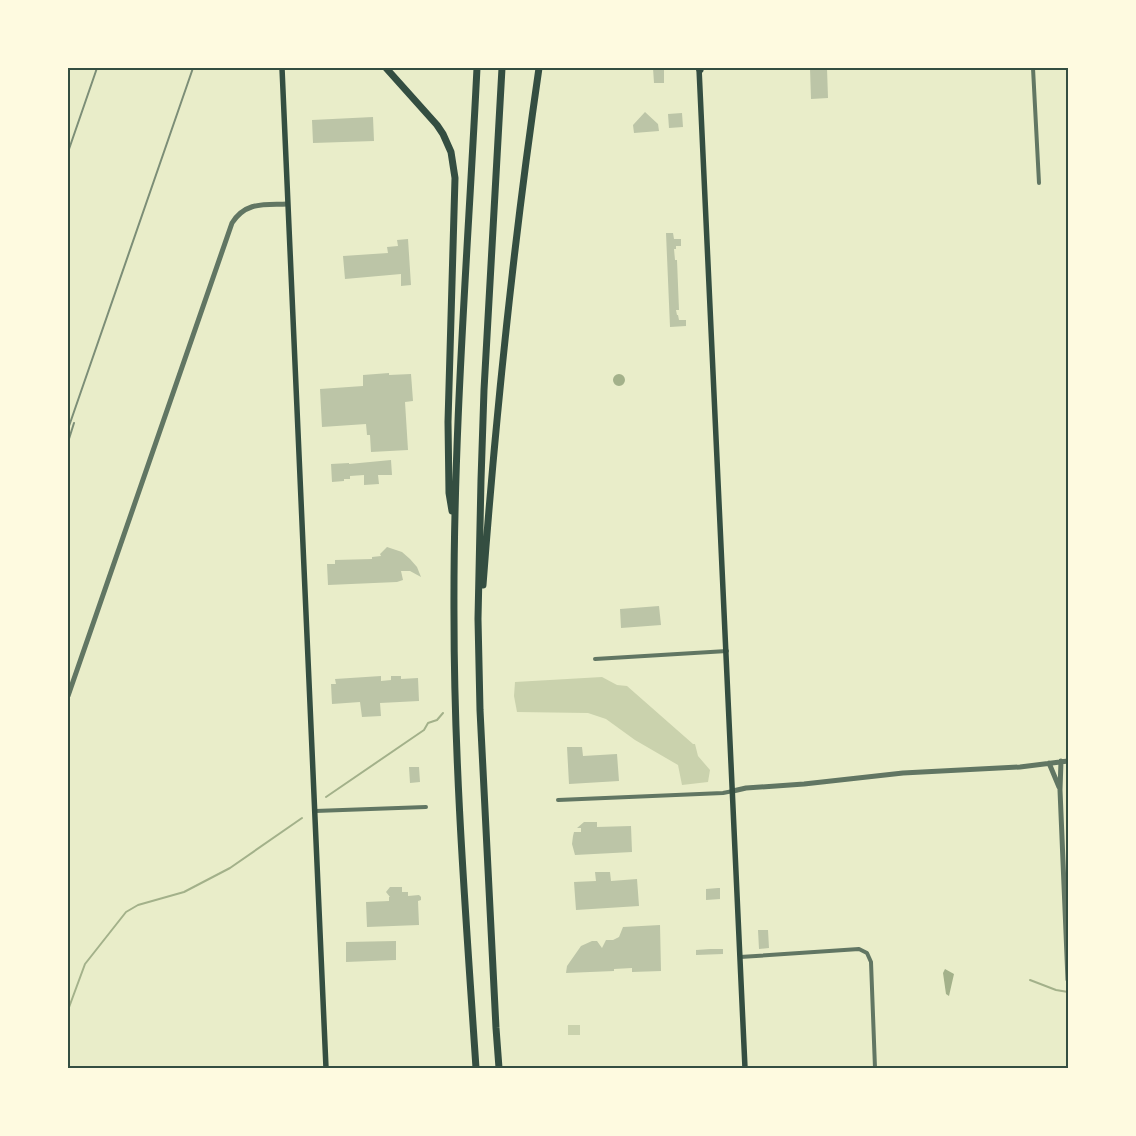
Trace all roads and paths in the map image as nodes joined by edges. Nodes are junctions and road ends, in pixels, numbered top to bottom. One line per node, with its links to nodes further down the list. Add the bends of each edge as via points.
1 (282, 68): 9 (main road)
2 (386, 68): 10 (highway, via 437,125 451,152 454,167 448,422 449,493)
3 (477, 68): 10 (highway)
4 (502, 68): 11 (highway, via 481,480)
5 (540, 68): 11 (highway, via 515,243)
6 (699, 68): 12 (main road)
7 (1033, 68): 8 (street)
8 (1039, 184)
9 (288, 204): 14 (street, via 248,207 232,223); 22 (main road)
10 (454, 529): 27 (highway, via 455,698 462,869)
11 (479, 641): 25 (highway)
12 (727, 651): 13 (street); 19 (main road)
13 (596, 659)
14 (68, 696)
15 (1061, 761): 16 (street); 17 (street); 18 (street)
16 (1068, 761)
17 (1049, 763): 18 (street); 19 (street, via 903,773)
18 (1060, 790): 24 (street)
19 (733, 791): 20 (street); 23 (main road)
20 (558, 800)
21 (426, 807): 22 (street)
22 (315, 811): 26 (main road)
23 (740, 957): 30 (main road); 31 (street, via 859,949 867,953 872,962)
24 (1068, 980)
25 (496, 1028): 28 (highway); 29 (highway)
26 (326, 1068)
27 (476, 1068)
28 (499, 1068)
29 (504, 1068)
30 (745, 1068)
31 (876, 1068)

